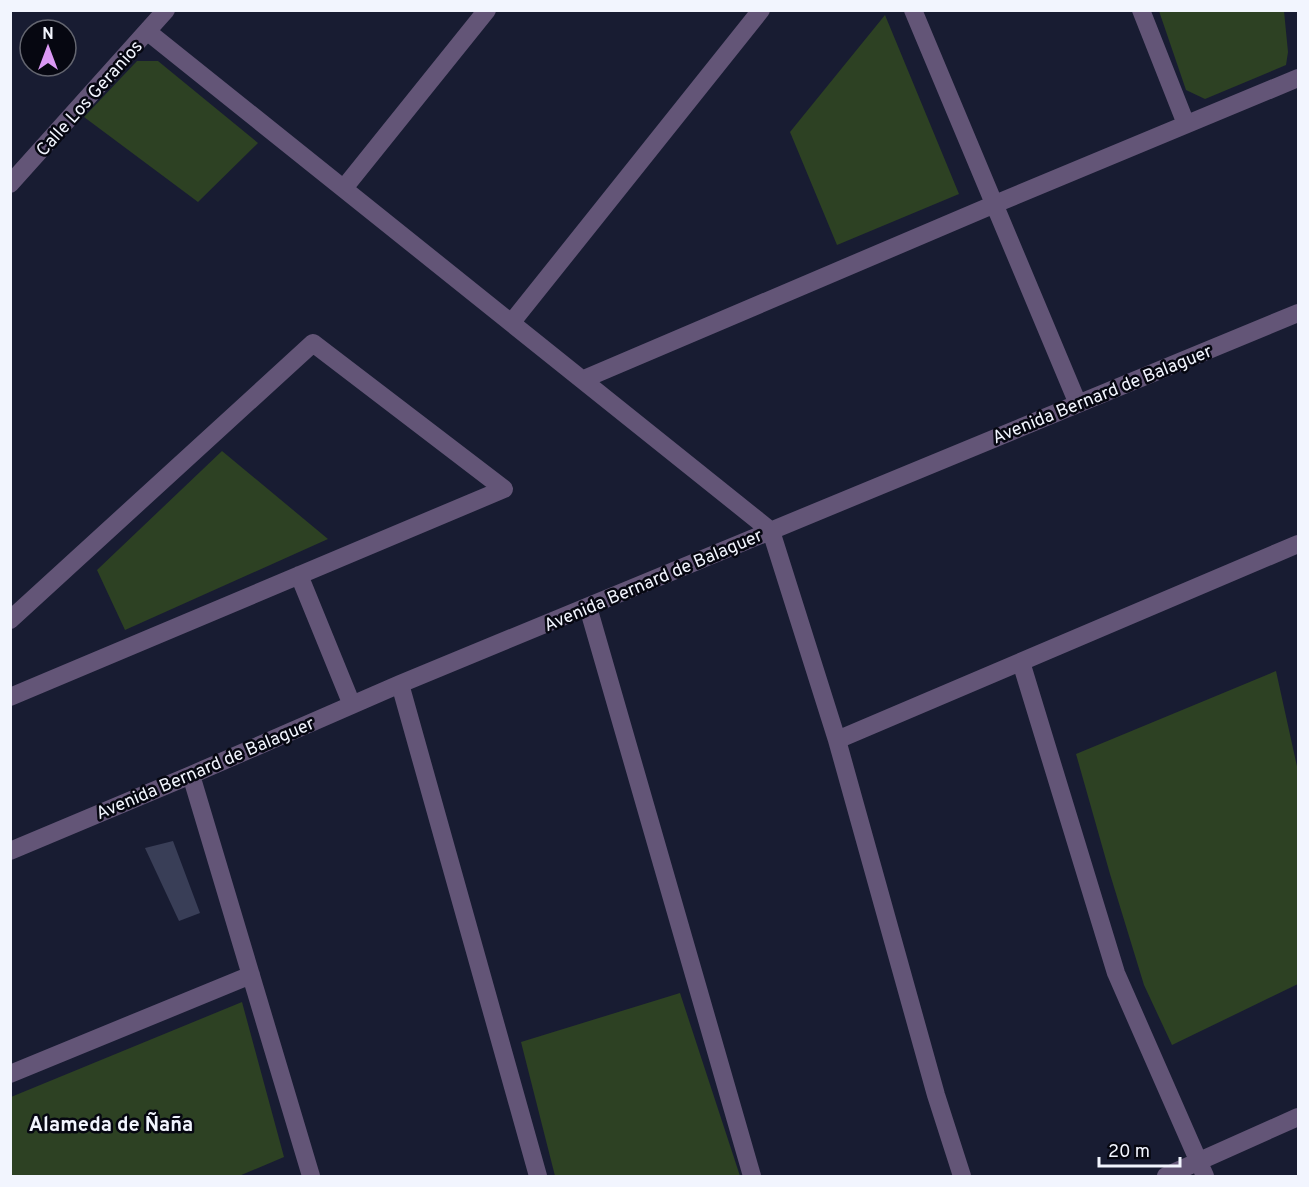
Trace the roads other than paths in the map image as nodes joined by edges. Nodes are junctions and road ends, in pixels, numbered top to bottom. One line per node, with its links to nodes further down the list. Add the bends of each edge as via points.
1 (166, 10): 6 (street, Calle Los Geranios)
2 (487, 10): 10 (street)
3 (761, 10): 13 (street)
4 (913, 10): 11 (street)
5 (1141, 10): 8 (street)
6 (148, 32): 9 (street, Calle Los Geranios); 10 (street)
7 (1299, 78): 8 (street)
8 (1186, 124): 11 (street)
9 (10, 184)
10 (344, 188): 13 (street)
11 (995, 204): 14 (street); 15 (street)
12 (1299, 313): 15 (street, Avenida Bernard de Balaguer)
13 (512, 322): 14 (street)
14 (584, 379): 16 (street)
15 (1078, 404): 16 (street, Avenida Bernard de Balaguer)
16 (771, 531): 19 (street, Avenida Bernard de Balaguer); 25 (street)
17 (1299, 544): 21 (street)
18 (298, 575): 20 (street, via 504,489 314,343); 23 (street); 24 (street)
19 (588, 608): 22 (street, Avenida Bernard de Balaguer); 34 (street)
20 (10, 620)
21 (1021, 662): 25 (street); 31 (street, via 1116,973)
22 (400, 684): 24 (street, Avenida Bernard de Balaguer); 33 (street)
23 (10, 697)
24 (352, 705): 26 (street, Avenida Bernard de Balaguer)
25 (837, 740): 35 (street)
26 (191, 775): 27 (street, Avenida Bernard de Balaguer); 28 (street)
27 (10, 851)
28 (251, 975): 29 (street); 32 (street)
29 (10, 1074)
30 (1299, 1117): 31 (street)
31 (1201, 1169): 36 (street)
32 (306, 1175)
33 (538, 1176)
34 (752, 1176)
35 (962, 1176)
36 (1166, 1176)

